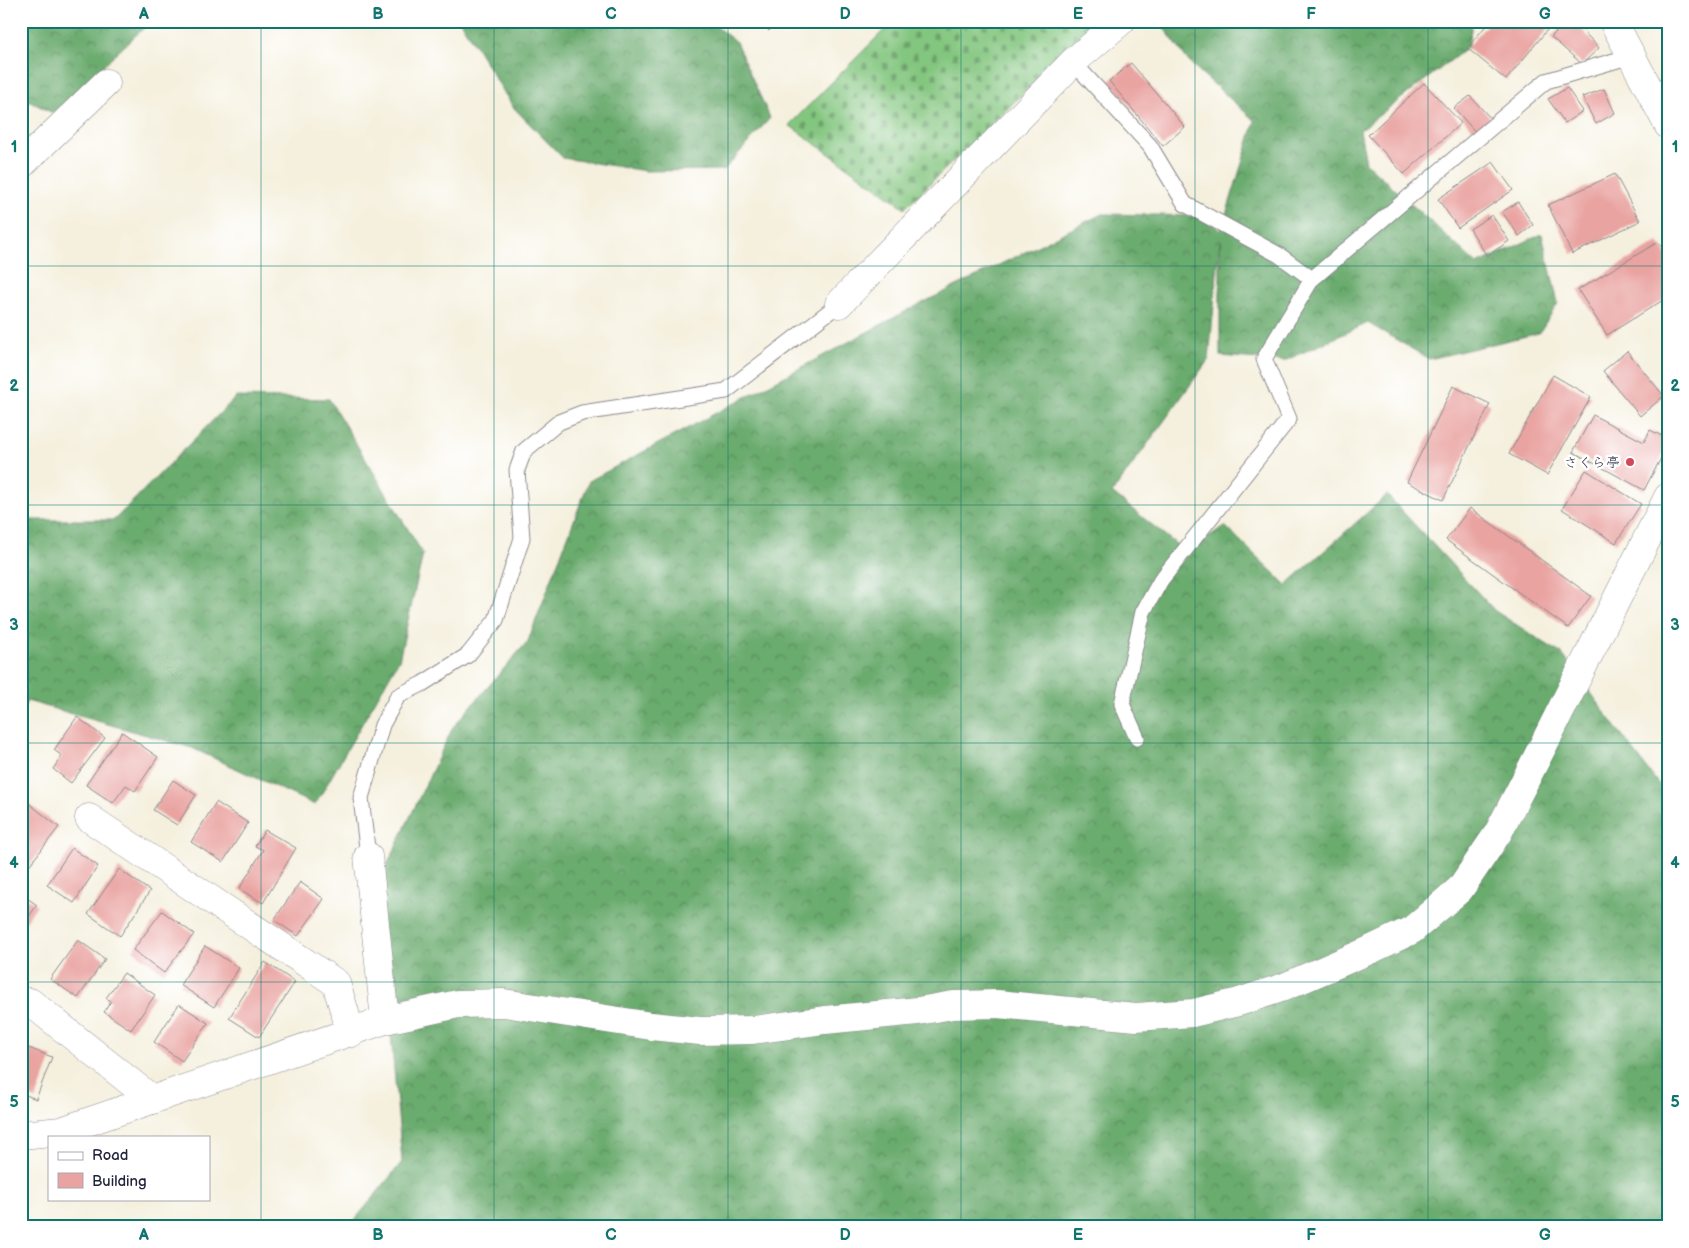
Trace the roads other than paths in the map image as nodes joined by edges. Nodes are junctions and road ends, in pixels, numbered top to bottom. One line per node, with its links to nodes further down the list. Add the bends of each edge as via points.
1 (1121, 21): 4 (street)
2 (1613, 21): 3 (street)
3 (1631, 56): 6 (street); 8 (lane, via 1546,81)
4 (1074, 62): 8 (lane, via 1150,146 1185,204 1279,255); 9 (street)
5 (106, 83): 7 (street)
6 (1668, 125)
7 (21, 165)
8 (1312, 279): 11 (lane, via 1264,359 1289,419 1161,580 1143,612 1122,704)
9 (839, 304): 13 (lane, via 726,391 582,413 559,422 524,451 517,470 522,538 496,620 468,655 398,696 382,725 362,798)
10 (1668, 497): 15 (street, via 1498,833 1460,889 1412,930 1284,987 1194,1013 1136,1017 997,1004 953,1005 753,1030 700,1031 504,1003 458,1004)
11 (1137, 738)
12 (89, 818): 16 (street, via 336,983)
13 (368, 856): 15 (street)
14 (30, 1002): 17 (street)
15 (385, 1020): 16 (street)
16 (351, 1032): 17 (street)
17 (153, 1100): 18 (street, via 61,1131)
18 (21, 1134)

